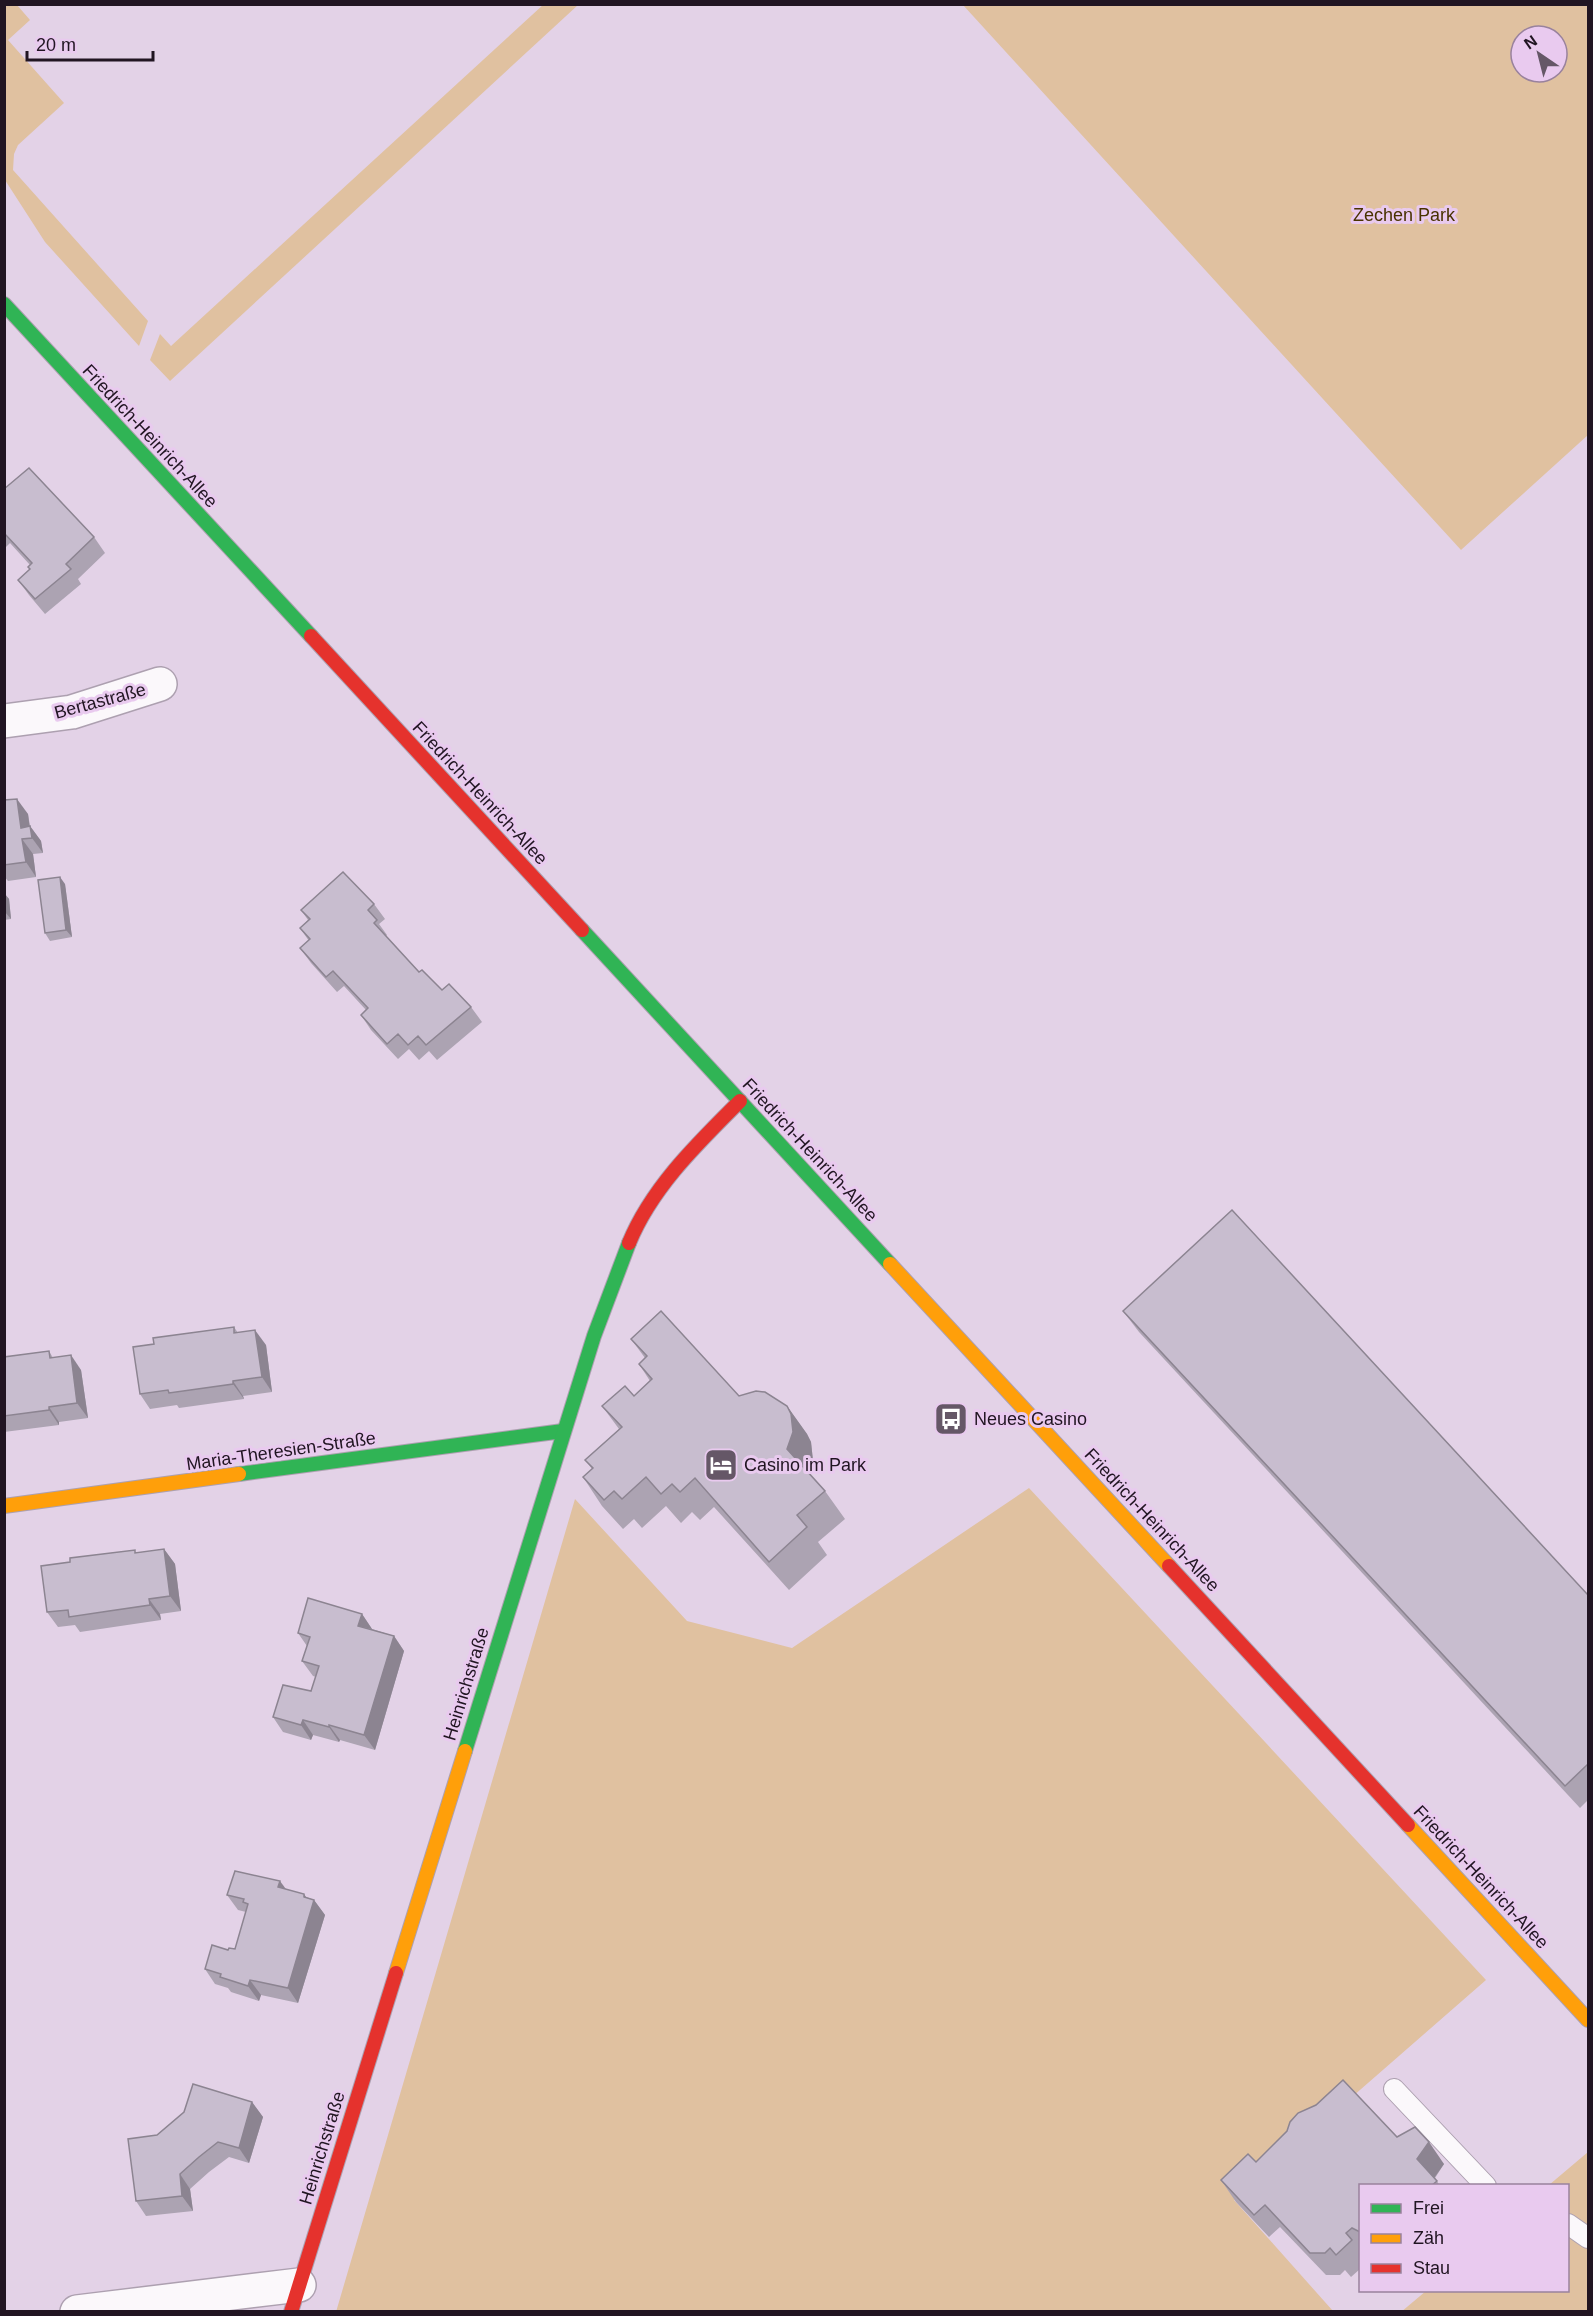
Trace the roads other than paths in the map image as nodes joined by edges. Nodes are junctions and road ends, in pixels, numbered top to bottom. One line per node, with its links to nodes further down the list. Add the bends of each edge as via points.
1 (4, 304): 4 (main road, Friedrich-Heinrich-Allee)
2 (160, 684): 3 (street, Bertastraße, via 72,712)
3 (4, 721)
4 (741, 1101): 5 (main road, Heinrichstraße, via 668,1178 632,1236); 7 (main road, Friedrich-Heinrich-Allee)
5 (563, 1431): 6 (main road, Maria-Theresien-Straße); 12 (main road, Heinrichstraße)
6 (4, 1506)
7 (1588, 2020)
8 (1394, 2089): 9 (lane)
9 (1484, 2184)
10 (1569, 2225): 11 (lane)
11 (1588, 2238)
12 (295, 2298): 13 (street)
13 (77, 2312)

